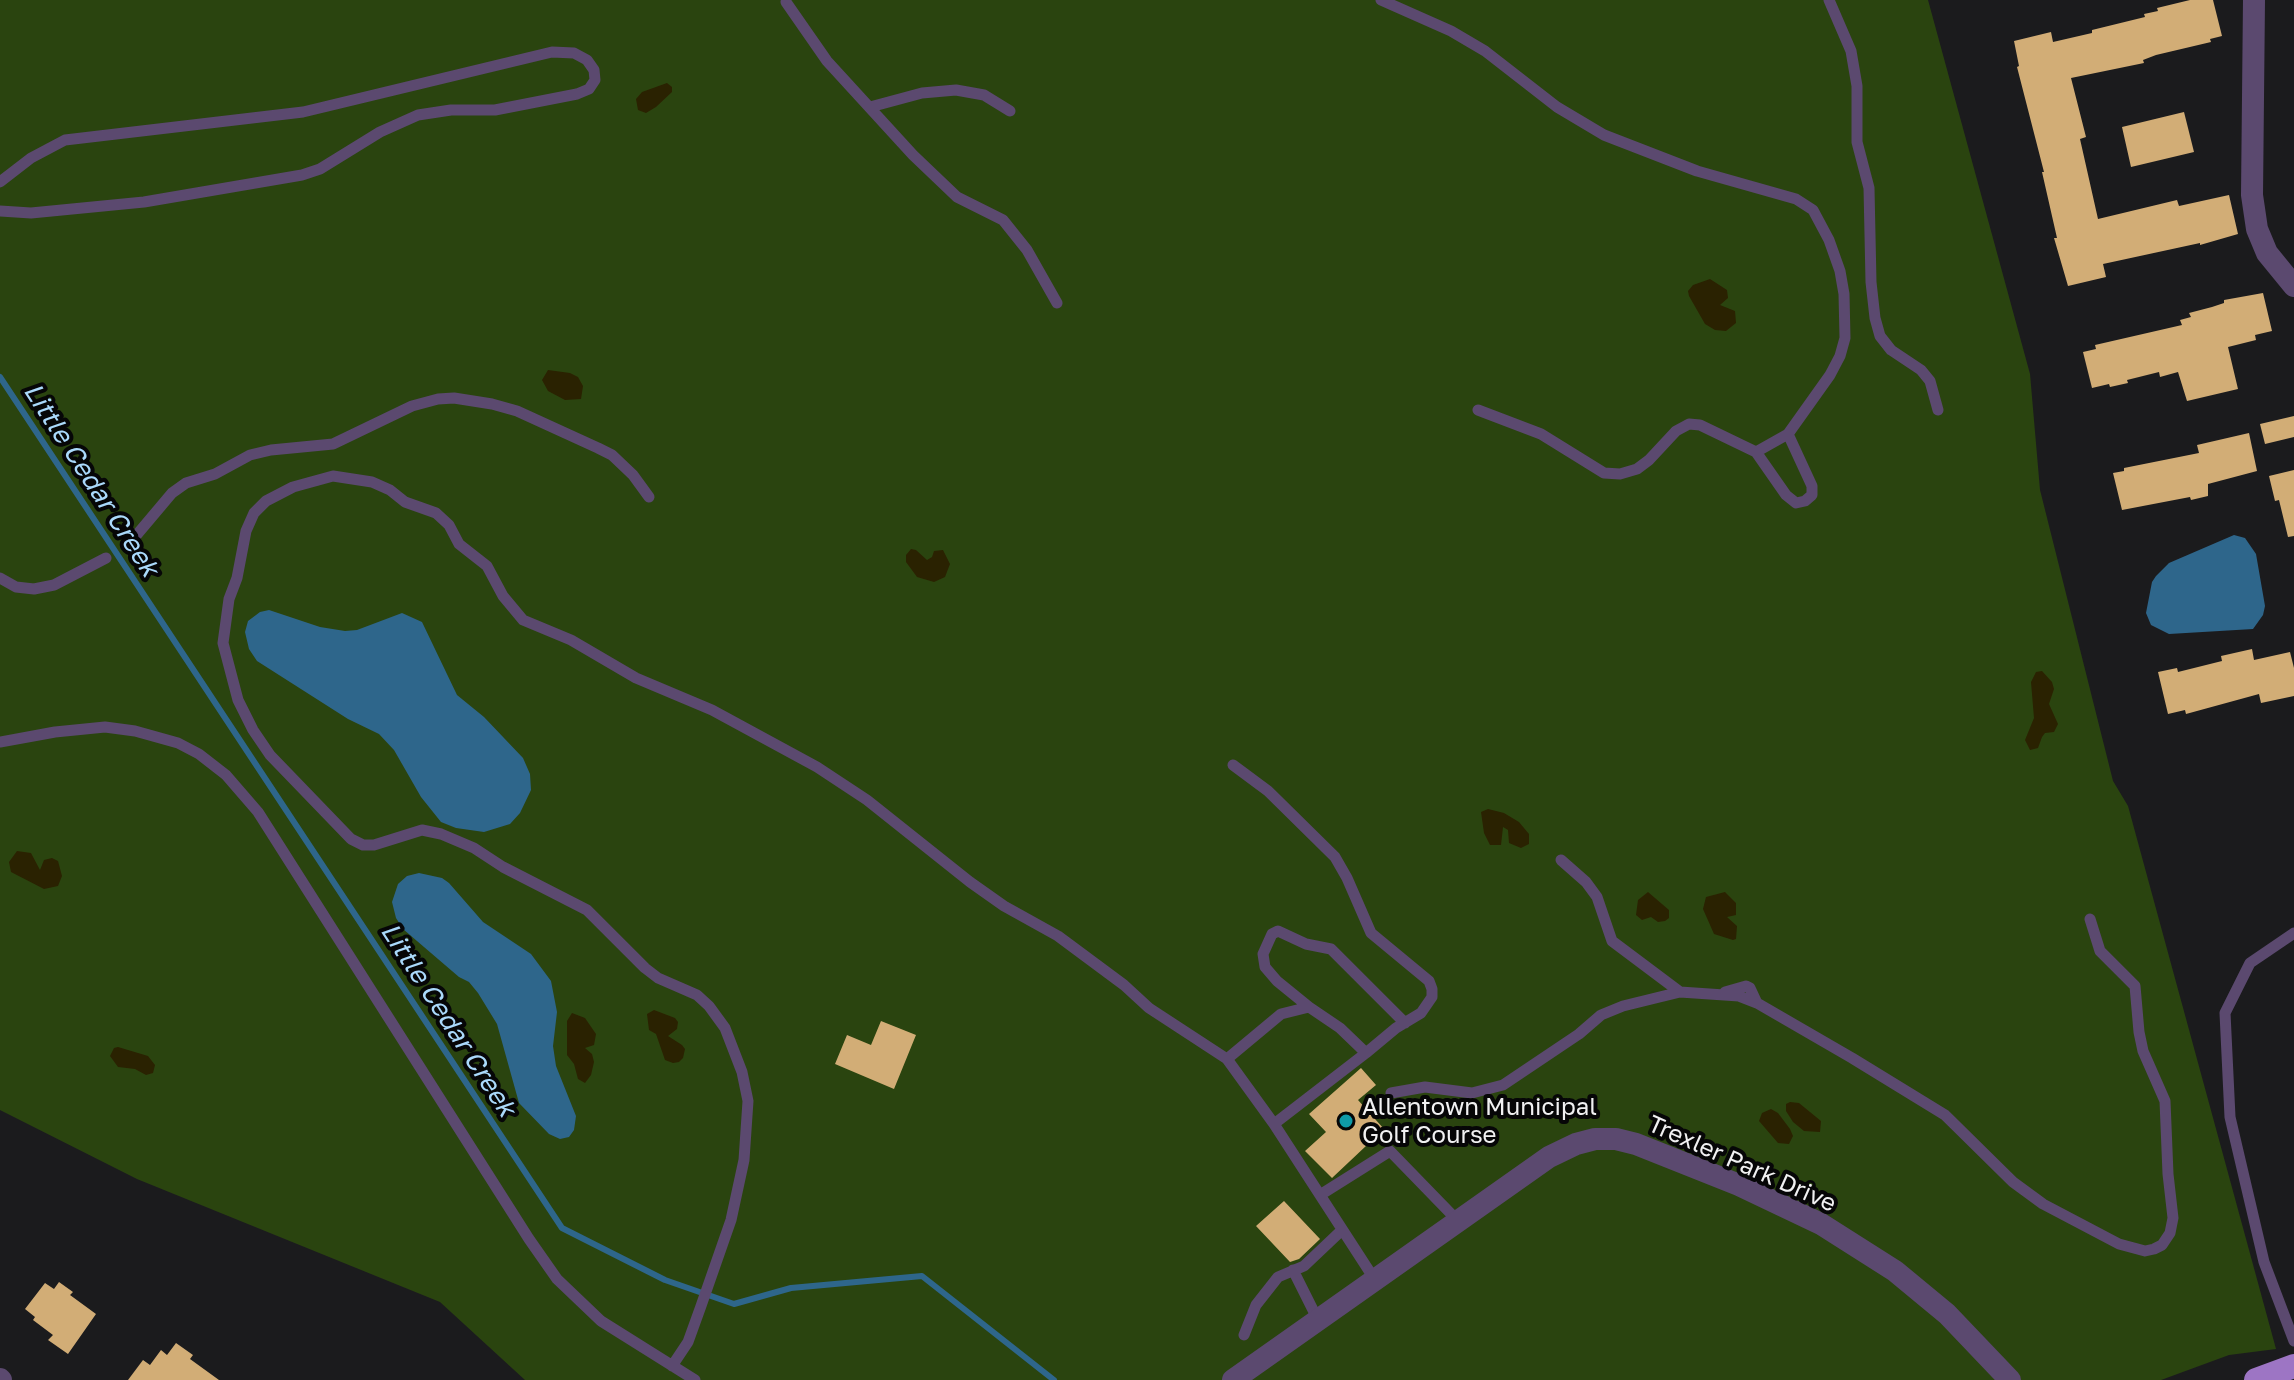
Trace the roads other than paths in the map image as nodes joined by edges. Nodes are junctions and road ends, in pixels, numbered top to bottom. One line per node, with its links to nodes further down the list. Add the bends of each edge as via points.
1 (1381, 0): 13 (lane, via 1485,51 1557,107 1604,135 1697,171 1796,199 1813,210 1840,271 1845,338 1830,375)
2 (1829, 0): 12 (lane, via 1851,51 1857,86 1857,142 1869,188 1875,318 1891,350 1930,381)
3 (2254, 0): 9 (street, via 2252,195 2267,253)
4 (786, 2): 5 (lane, via 827,61)
5 (870, 107): 6 (lane, via 956,90 984,95); 10 (lane, via 957,197 1003,220)
6 (1010, 111)
7 (0, 182): 8 (lane, via 65,140 303,112 552,52 574,53 594,70 589,89 577,94 495,110 418,115 302,175 131,204)
8 (0, 211)
9 (2294, 286)
10 (1057, 303)
11 (1478, 410): 14 (lane, via 1541,434 1604,473 1637,469 1689,424)
12 (1938, 410)
13 (1788, 434): 14 (lane); 14 (lane, via 1812,486 1805,501 1796,503 1786,495)
14 (1756, 452)
15 (649, 497): 16 (lane, via 623,465 598,448 517,411 438,399 333,444 250,455 186,483)
16 (129, 544)
17 (106, 558): 18 (lane, via 54,585 34,589)
18 (0, 578)
19 (0, 742): 39 (lane, via 105,727 135,731 178,743 226,775 258,812 557,1279 601,1321)
20 (1233, 765): 26 (lane, via 1268,791 1335,857 1371,933 1429,981 1432,997)
21 (1561, 860): 24 (lane, via 1597,897 1612,941)
22 (2090, 919): 24 (lane, via 2100,951 2135,986 2143,1051 2165,1101 2173,1218 2162,1245 2145,1251 2119,1244 2043,1204 1945,1115 1757,1003 1739,996)
23 (2294, 933): 38 (lane, via 2250,963 2225,1013 2230,1117 2264,1262)
24 (1680, 992): 29 (lane, via 1601,1015 1503,1085 1472,1093 1425,1087)
25 (1309, 1007): 26 (lane, via 1265,967 1263,954 1278,931 1331,949); 27 (lane); 28 (lane, via 1281,1014)
26 (1405, 1023): 27 (lane)
27 (1366, 1053): 30 (lane)
28 (1227, 1059): 30 (lane); 39 (lane, via 1149,1008 1058,936 970,882 827,773 712,710 523,620 487,566 459,544 436,513 372,482 333,476 266,501 246,531 223,643 238,700 270,755 351,839 374,845 422,830 474,848 587,910 645,968 697,995 725,1028 748,1101 744,1160 710,1281 688,1342)
29 (1391, 1093)
30 (1274, 1124): 31 (lane)
31 (1320, 1195): 32 (lane, via 1390,1151); 33 (lane)
32 (1457, 1220): 35 (street, Trexler Park Drive); 43 (street, Trexler Park Drive, via 1576,1144 1616,1139 1636,1144 1821,1224 1895,1271 1947,1314)
33 (1342, 1230): 34 (lane); 35 (lane)
34 (1293, 1270): 36 (lane); 37 (lane, via 1278,1277 1256,1305)
35 (1375, 1280): 36 (street, Trexler Park Drive)
36 (1318, 1320): 42 (street, Trexler Park Drive)
37 (1244, 1335)
38 (2294, 1341)
39 (672, 1366): 41 (lane)
40 (2294, 1366): 44 (main road)
41 (695, 1380)
42 (1233, 1380)
43 (2010, 1380)
44 (2256, 1380)

